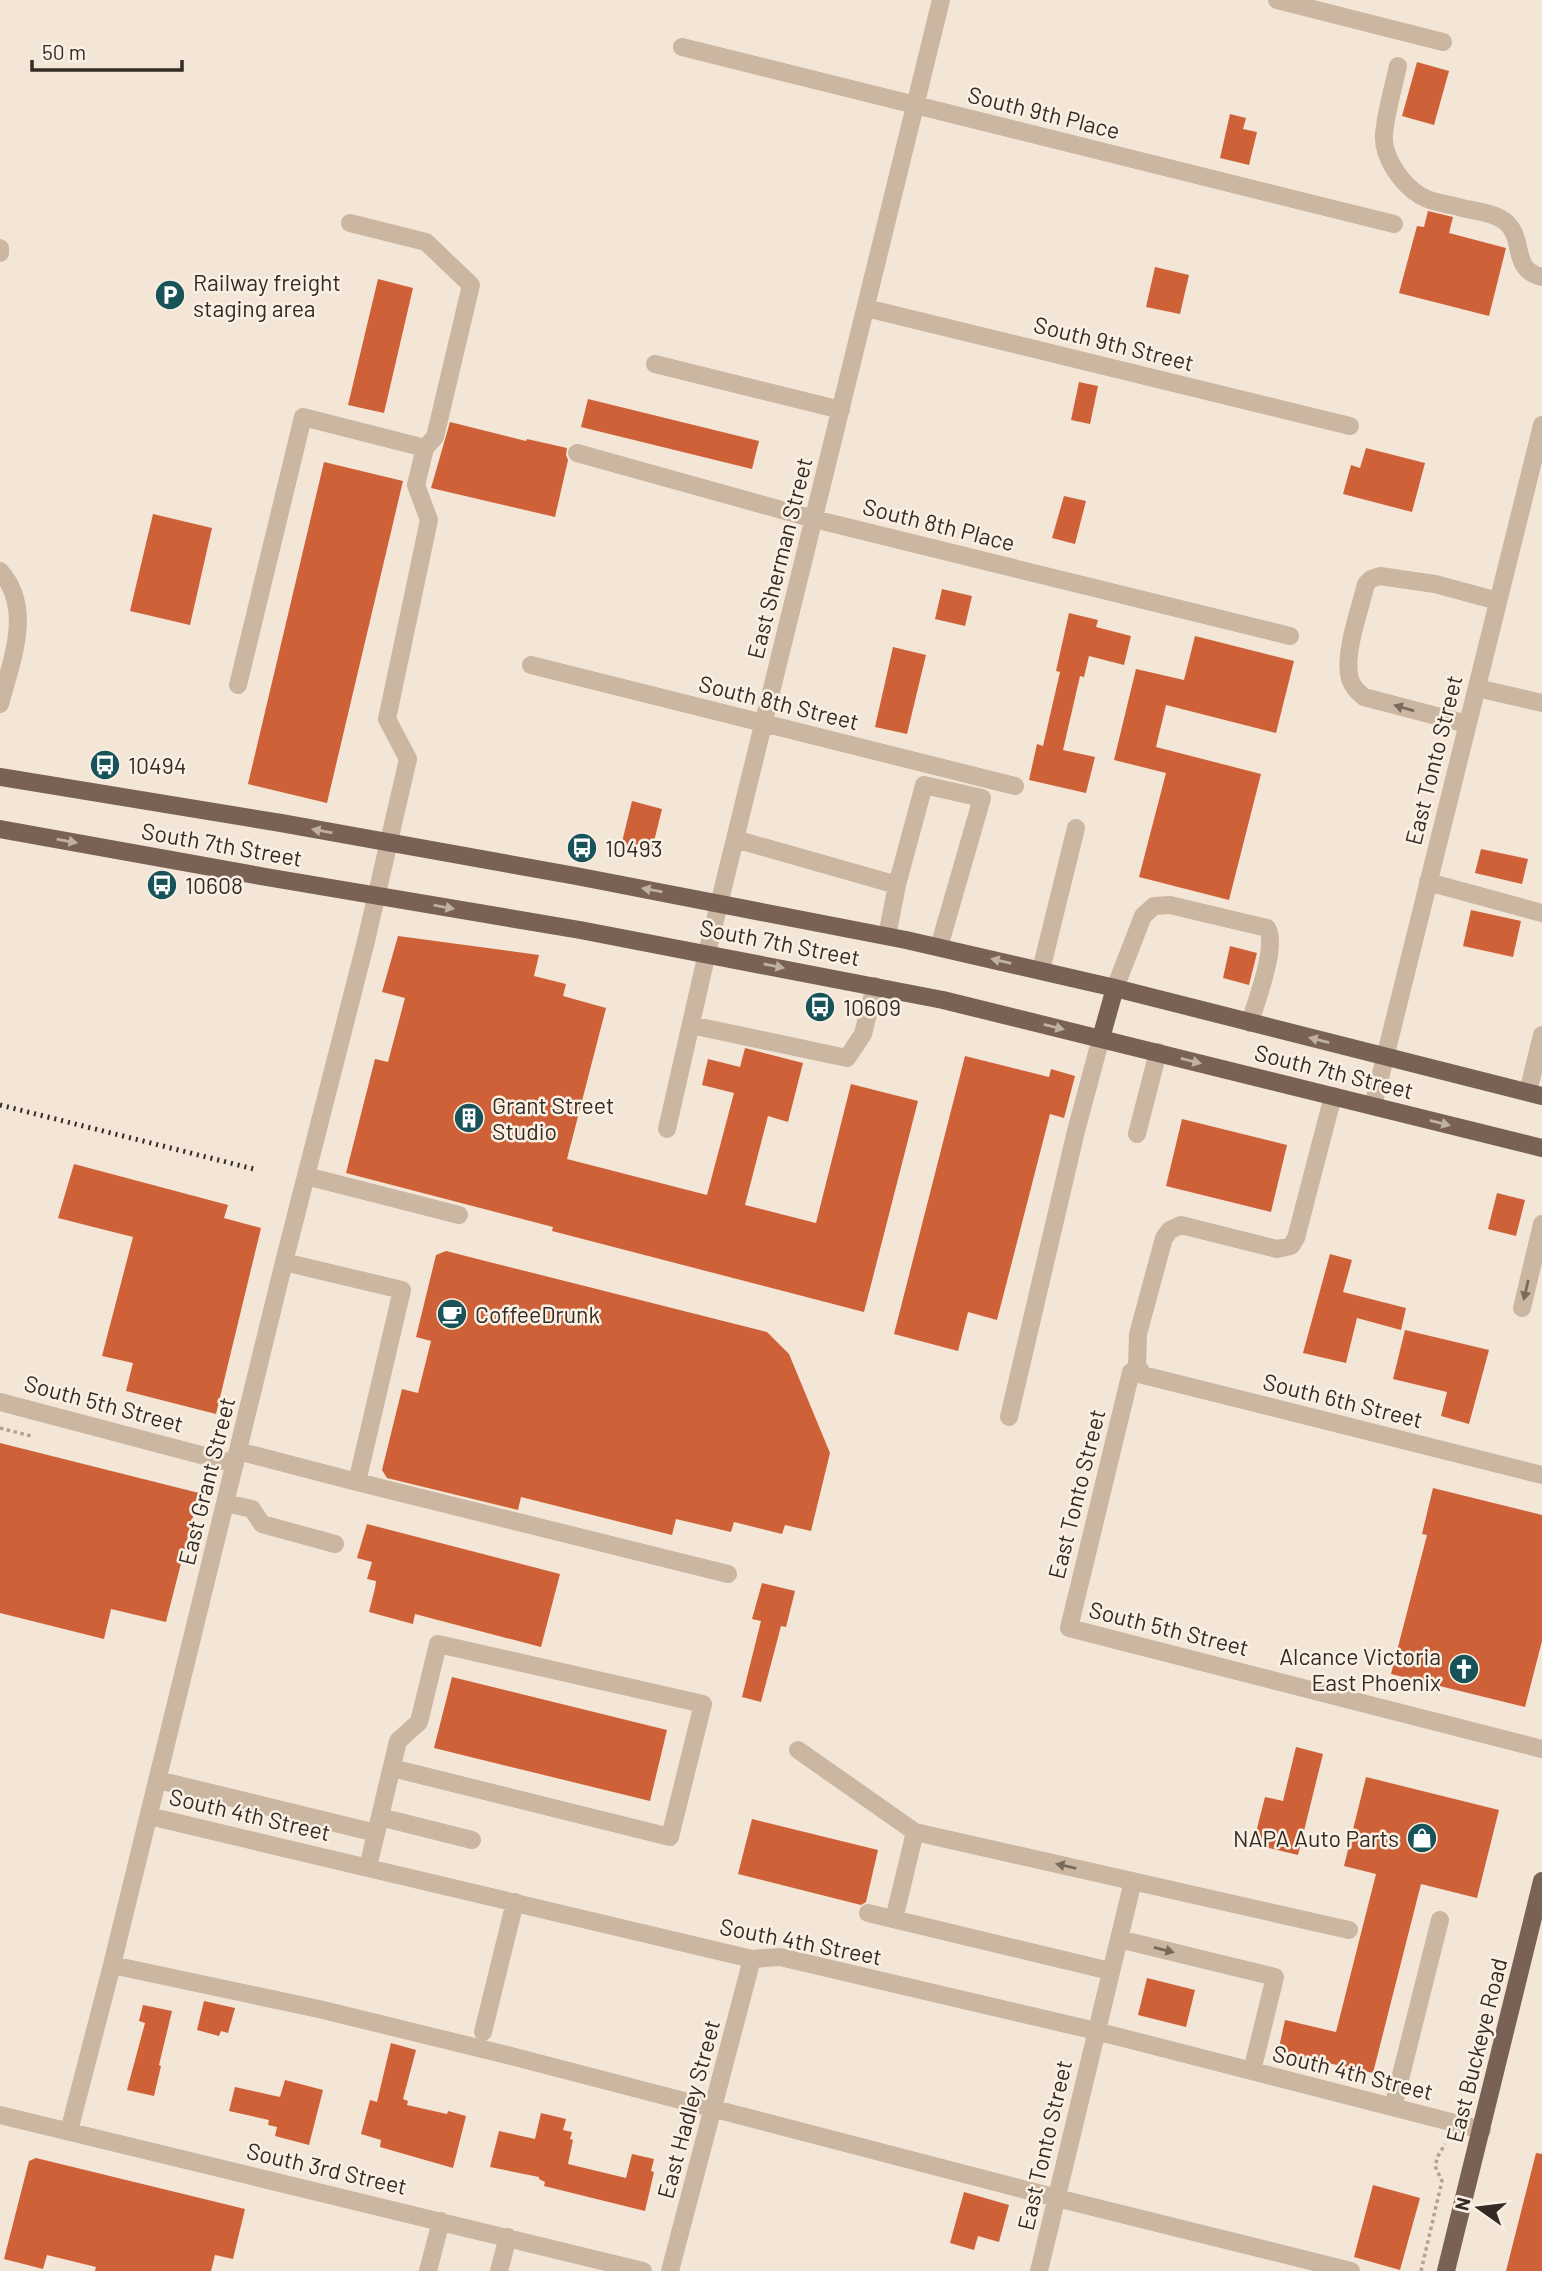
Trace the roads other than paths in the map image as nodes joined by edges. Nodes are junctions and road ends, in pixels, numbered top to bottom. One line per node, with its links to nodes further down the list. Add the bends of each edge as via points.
1 (941, 0): 7 (street, East Sherman Street)
2 (1278, 0): 3 (street)
3 (1321, 5): 4 (street)
4 (1443, 42)
5 (682, 47): 7 (street, South 9th Place)
6 (1398, 66): 10 (street, via 1384,137 1403,182 1422,198 1507,223 1525,270)
7 (915, 105): 9 (street, South 9th Place); 11 (street, East Sherman Street)
8 (350, 223): 16 (street, East Grant Street, via 425,242 471,285 435,437)
9 (1394, 224)
10 (1542, 277)
11 (866, 308): 13 (street, East Sherman Street); 15 (street, South 9th Street)
12 (655, 364): 13 (street)
13 (841, 410): 18 (street, East Sherman Street)
14 (1542, 425): 20 (street, East Tonto Street)
15 (1350, 426)
16 (425, 448): 23 (street, via 303,417); 34 (street, East Grant Street, via 416,485 429,520 387,719 408,760)
17 (577, 453): 18 (street, South 8th Place)
18 (814, 519): 21 (street, South 8th Place); 27 (street, East Sherman Street)
19 (0, 571): 26 (street, via 18,604 18,635)
20 (1498, 600): 24 (street, East Tonto Street); 28 (street, one-way to 20, via 1364,697 1355,690 1349,654 1366,584 1380,576)
21 (1290, 636)
22 (531, 665): 27 (street, South 8th Street)
23 (238, 684)
24 (1477, 688): 25 (street); 28 (street, East Tonto Street)
25 (1542, 703)
26 (0, 704)
27 (764, 723): 30 (street, South 8th Street); 33 (street, East Sherman Street)
28 (1467, 724): 35 (street, East Tonto Street)
29 (0, 777): 34 (main road, South 7th Street, one-way to 29)
30 (1015, 786)
31 (1076, 828): 43 (street)
32 (0, 829): 37 (main road, South 7th Street, one-way to 37)
33 (735, 839): 36 (street); 38 (street, East Sherman Street)
34 (389, 843): 37 (street, East Grant Street); 38 (main road, South 7th Street, one-way to 34)
35 (1428, 882): 39 (street); 51 (street, East Tonto Street)
36 (897, 885): 40 (street); 41 (street, via 924,785 982,798)
37 (377, 895): 42 (main road, South 7th Street, one-way to 42); 58 (street, East Grant Street)
38 (719, 902): 40 (main road, South 7th Street); 42 (street, East Sherman Street)
39 (1542, 913)
40 (887, 936): 41 (main road, South 7th Street)
41 (939, 947): 43 (main road, South 7th Street, one-way to 41)
42 (707, 953): 44 (main road, South 7th Street, one-way to 44); 47 (street, East Sherman Street)
43 (1041, 970): 45 (main road, South 7th Street)
44 (875, 986): 47 (street, via 863,1034 847,1058); 49 (main road, South 7th Street, one-way to 49)
45 (1115, 988): 46 (main road, South 7th Street); 46 (street, via 1143,916 1154,906 1170,905 1267,928 1271,935 1268,959); 49 (main road)
46 (1250, 1023): 51 (main road, South 7th Street, one-way to 46)
47 (691, 1025): 55 (street, East Sherman Street)
48 (1542, 1035): 52 (street)
49 (1101, 1038): 50 (main road, South 7th Street); 65 (street)
50 (1158, 1052): 53 (main road, South 7th Street, one-way to 53); 56 (street)
51 (1385, 1057): 52 (main road, South 7th Street); 54 (street, East Tonto Street)
52 (1535, 1094)
53 (1332, 1096): 54 (main road, South 7th Street); 63 (street, via 1291,1246 1277,1249 1181,1225 1164,1238 1138,1334)
54 (1373, 1106): 57 (main road, South 7th Street, one-way to 57)
55 (667, 1129)
56 (1137, 1134)
57 (1542, 1148)
58 (306, 1176): 59 (street); 61 (street, East Grant Street)
59 (459, 1215)
60 (1542, 1224): 62 (street, one-way to 62)
61 (284, 1262): 66 (street, East Grant Street); 68 (street, via 402,1290)
62 (1522, 1308)
63 (1137, 1374): 67 (street, South 6th Street); 72 (street, East Tonto Street)
64 (0, 1402): 66 (street, South 5th Street)
65 (1009, 1417)
66 (237, 1457): 68 (street, South 5th Street); 69 (street, East Grant Street)
67 (1542, 1475)
68 (357, 1482): 71 (street, South 5th Street)
69 (226, 1503): 70 (street, via 251,1510 262,1524); 76 (street, East Grant Street)
70 (335, 1544)
71 (728, 1574)
72 (1069, 1628): 73 (street, South 5th Street)
73 (1542, 1749)
74 (798, 1750): 79 (street)
75 (392, 1768): 75 (street, via 398,1741 419,1722 438,1644 703,1704 670,1837); 78 (street)
76 (158, 1780): 77 (street, East Grant Street); 78 (street)
77 (149, 1816): 81 (street, South 4th Street); 91 (street, East Grant Street)
78 (378, 1825): 80 (street); 81 (street)
79 (915, 1832): 82 (street, one-way to 79); 86 (street)
80 (472, 1840)
81 (368, 1867): 84 (street, South 4th Street)
82 (1133, 1881): 88 (street); 89 (street, East Tonto Street)
83 (1542, 1881): 99 (main road, East Buckeye Road)
84 (516, 1902): 90 (street, South 4th Street); 94 (street)
85 (868, 1913): 86 (street)
86 (894, 1919): 92 (street)
87 (1440, 1920): 97 (street)
88 (1349, 1930)
89 (1119, 1939): 92 (street, East Tonto Street); 95 (street, one-way to 95, via 1275,1977)
90 (752, 1959): 93 (street, South 4th Street, via 780,1957); 96 (street, East Hadley Street)
91 (112, 1965): 96 (street, via 319,2009); 100 (street, East Grant Street)
92 (1110, 1971): 93 (street, East Tonto Street)
93 (1096, 2031): 95 (street, South 4th Street); 101 (street, East Tonto Street)
94 (483, 2032)
95 (1252, 2071): 97 (street, South 4th Street)
96 (713, 2107): 101 (street); 107 (street, East Hadley Street)
97 (1393, 2107): 99 (street, South 4th Street)
98 (1, 2120): 100 (street, South 3rd Street)
99 (1482, 2130): 110 (main road, East Buckeye Road)
100 (69, 2131): 102 (street, South 3rd Street)
101 (1056, 2197): 108 (street, East Tonto Street); 109 (street)
102 (441, 2221): 103 (street, South 3rd Street); 104 (street)
103 (508, 2237): 105 (street); 106 (street, South 3rd Street)
104 (429, 2271)
105 (499, 2271)
106 (643, 2271)
107 (670, 2271)
108 (1039, 2271)
109 (1351, 2271)
110 (1446, 2271)

